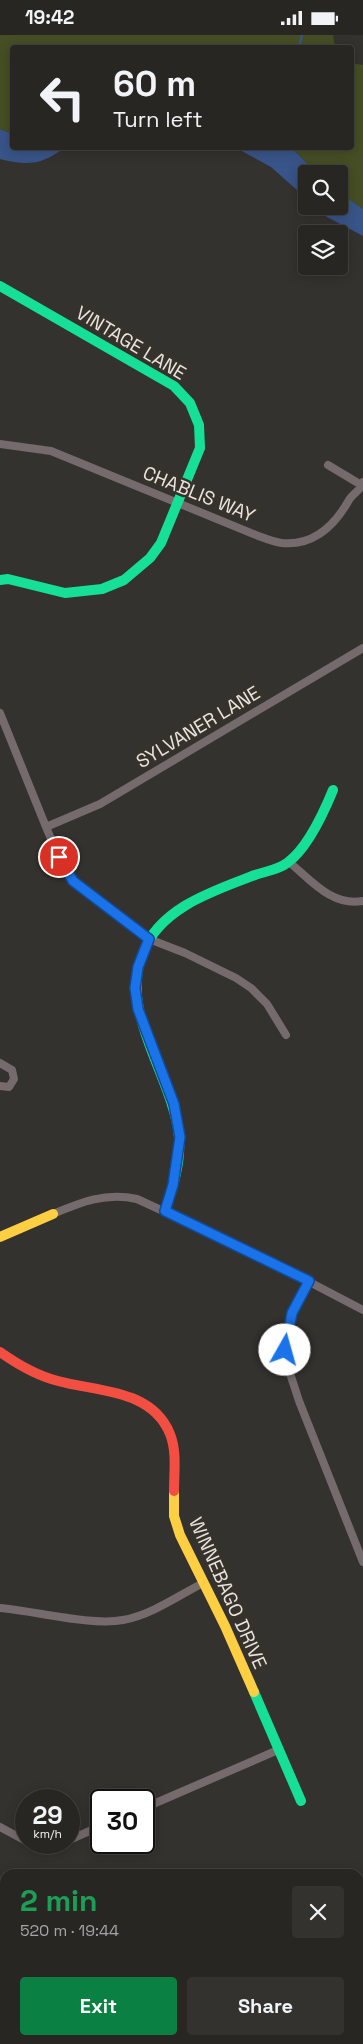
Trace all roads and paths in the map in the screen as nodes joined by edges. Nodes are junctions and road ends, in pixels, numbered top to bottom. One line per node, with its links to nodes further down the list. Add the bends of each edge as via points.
1 (0, 286): 6 (street, VINTAGE LANE, via 174,386 190,403 199,425 200,448)
2 (0, 444): 6 (street, CHABLIS WAY, via 51,451)
3 (328, 465): 5 (street)
4 (363, 482): 5 (street, CHABLIS WAY)
5 (363, 486): 6 (street, CHABLIS WAY, via 331,526 304,541 282,543)
6 (178, 503): 7 (street, VINTAGE LANE, via 161,543 150,558 124,580 102,589 65,593 8,579)
7 (0, 580)
8 (363, 648): 11 (street, SYLVANER LANE, via 100,804)
9 (0, 713): 11 (street)
10 (334, 790): 12 (street, via 325,811)
11 (46, 827): 14 (street, via 73,881)
12 (289, 862): 13 (street, via 328,895 341,901); 14 (street, via 180,908)
13 (363, 901)
14 (149, 939): 15 (street, via 236,978 267,1004); 18 (street, via 138,967 135,988 138,1009 168,1087 180,1137 173,1185)
15 (286, 1035)
16 (0, 1063): 17 (street, via 12,1070 14,1079 10,1087)
17 (0, 1086)
18 (165, 1211): 19 (street, via 137,1199 119,1196 91,1199); 21 (street)
19 (53, 1214): 20 (street)
20 (0, 1237)
21 (309, 1281): 22 (street); 24 (street, via 292,1313 286,1361)
22 (363, 1310)
23 (0, 1353): 25 (street, WINNEBAGO DRIVE, via 56,1381 134,1397 160,1416 174,1450 176,1525)
24 (363, 1562)
25 (203, 1583): 26 (street, via 136,1617 122,1620 102,1621); 27 (street, WINNEBAGO DRIVE)
26 (0, 1608)
27 (278, 1750): 28 (street, WINNEBAGO DRIVE); 29 (street)
28 (301, 1801)
29 (155, 1803)
30 (0, 1827): 31 (street)
31 (15, 1835)

